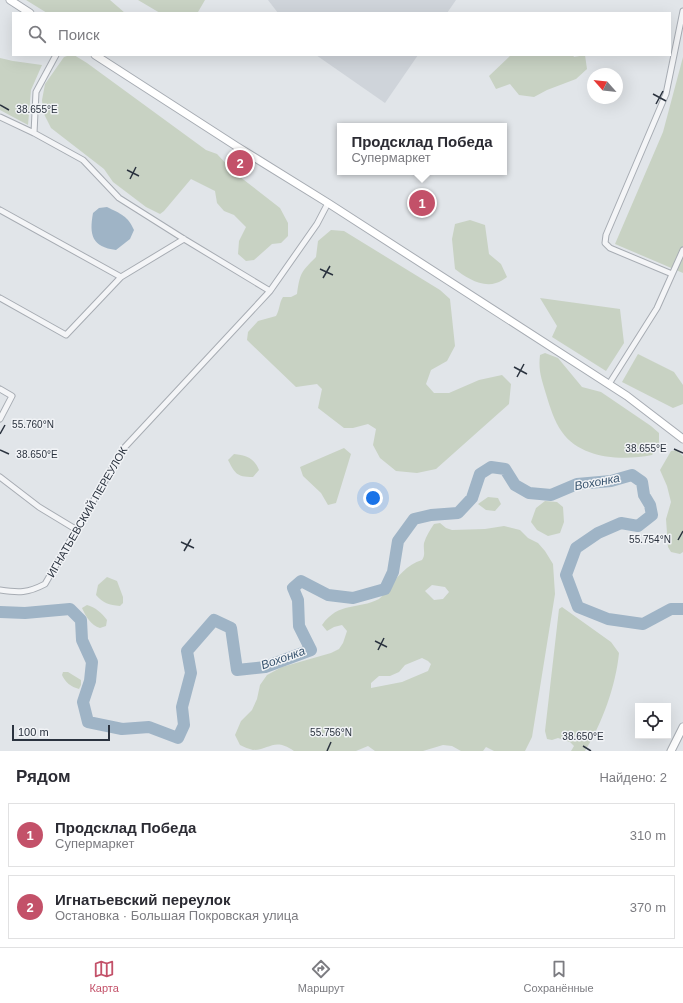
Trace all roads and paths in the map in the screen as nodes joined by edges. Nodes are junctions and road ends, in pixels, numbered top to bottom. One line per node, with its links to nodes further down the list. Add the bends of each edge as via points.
1 (10, 0): 3 (main road)
2 (683, 11): 12 (street, via 666,94 606,235 605,243 610,248)
3 (28, 12)
4 (55, 56): 7 (street, via 36,92)
5 (97, 56): 8 (main road)
6 (0, 117): 7 (street)
7 (34, 133): 10 (street, via 83,160 119,198)
8 (328, 203): 14 (street, ИГНАТЬЕВСКИЙ ПЕРЕУЛОК, via 317,224); 16 (main road)
9 (0, 210): 13 (street)
10 (184, 239): 13 (street); 14 (street)
11 (683, 250): 12 (street)
12 (672, 274): 16 (street, via 657,308)
13 (121, 277): 15 (street, via 66,335)
14 (270, 291): 21 (street, ИГНАТЬЕВСКИЙ ПЕРЕУЛОК, via 124,448)
15 (0, 298)
16 (609, 384): 19 (main road)
17 (0, 389): 18 (street, via 12,396)
18 (0, 419)
19 (683, 439)
20 (0, 477): 21 (street, via 39,507)
21 (77, 530): 22 (street, ИГНАТЬЕВСКИЙ ПЕРЕУЛОК, via 45,584 22,593)
22 (0, 590)
23 (683, 727): 24 (main road)
24 (671, 751)

